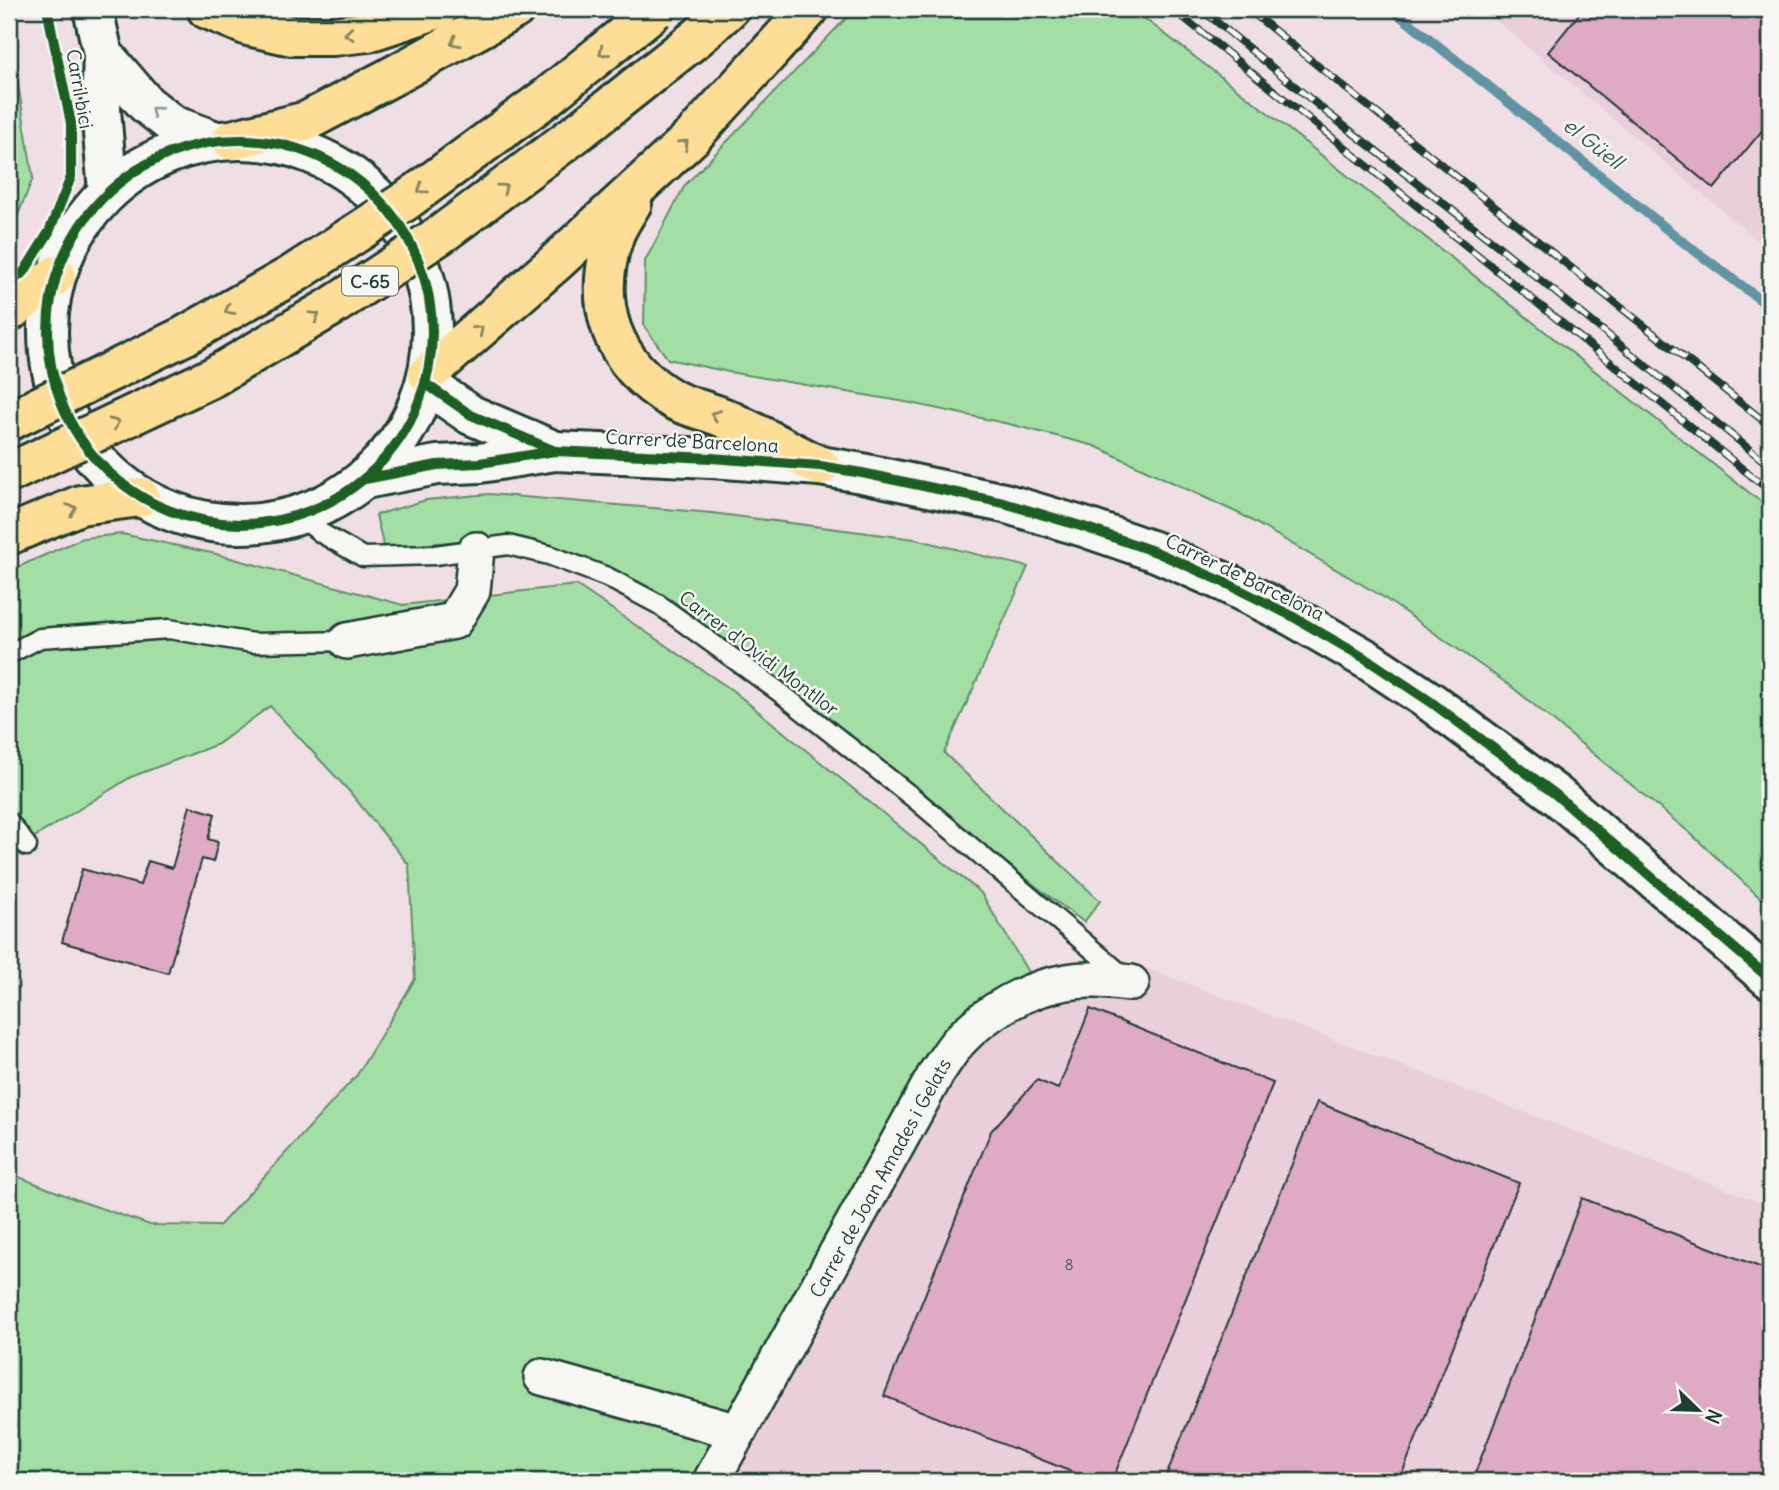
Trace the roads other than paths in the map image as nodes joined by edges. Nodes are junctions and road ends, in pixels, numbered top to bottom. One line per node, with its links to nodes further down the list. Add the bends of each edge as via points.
1 (93, 9): 8 (main road)
2 (207, 9): 3 (highway, one-way to 2, via 368,32 333,36 292,36 248,26)
3 (438, 9)
4 (514, 9): 9 (highway, one-way to 9, via 307,121)
5 (656, 9): 15 (highway, C-65, one-way to 15, bridge, via 546,99 407,200 292,275 184,336)
6 (729, 9): 18 (highway, C-65, one-way to 6, bridge, via 213,377 331,307 443,233 582,129)
7 (809, 9): 10 (highway, one-way to 7, via 692,137)
8 (103, 54): 9 (main road, one-way to 8, via 173,125 146,104); 11 (main road, via 101,110)
9 (223, 140): 11 (main road, via 166,154); 14 (main road, via 254,140 316,155 352,176 391,213 417,257 427,290 432,324)
10 (643, 182): 14 (highway, one-way to 10); 17 (highway, one-way to 10, via 723,417 675,400 638,373 615,342 604,297 608,260 615,233)
11 (108, 192): 12 (main road, via 77,230)
12 (56, 275): 13 (highway); 20 (main road, via 47,332 50,367 60,401 92,456)
13 (9, 312)
14 (427, 379): 16 (main road, Carrer de Barcelona, via 471,415); 19 (main road, via 398,442)
15 (9, 421)
16 (555, 451): 17 (main road, Carrer de Barcelona); 19 (main road, Carrer de Barcelona)
17 (820, 466): 28 (main road, Carrer de Barcelona, via 1004,503 1084,527 1156,552 1290,615 1431,702 1555,794)
18 (9, 473)
19 (365, 479): 21 (main road, via 331,502)
20 (140, 497): 21 (main road, via 178,515 212,523 270,523); 22 (highway, one-way to 20, via 80,505)
21 (298, 516): 23 (lane, Carrer d'Ovidi Montllor, via 363,557)
22 (9, 535)
23 (476, 550): 24 (street, via 472,591 454,621); 29 (lane, Carrer d'Ovidi Montllor, via 508,545 549,555 607,577 658,604 905,792)
24 (347, 641): 25 (lane, via 253,643 169,629 40,638)
25 (9, 653)
26 (9, 822): 27 (lane)
27 (27, 846)
28 (1770, 979)
29 (1131, 983): 31 (street, Carrer de Joan Amades i Gelats, via 1066,982 1035,991 1007,1004 958,1042 925,1093)
30 (542, 1377): 31 (street)
31 (738, 1432): 32 (street, Carrer de Joan Amades i Gelats)
32 (711, 1481)

